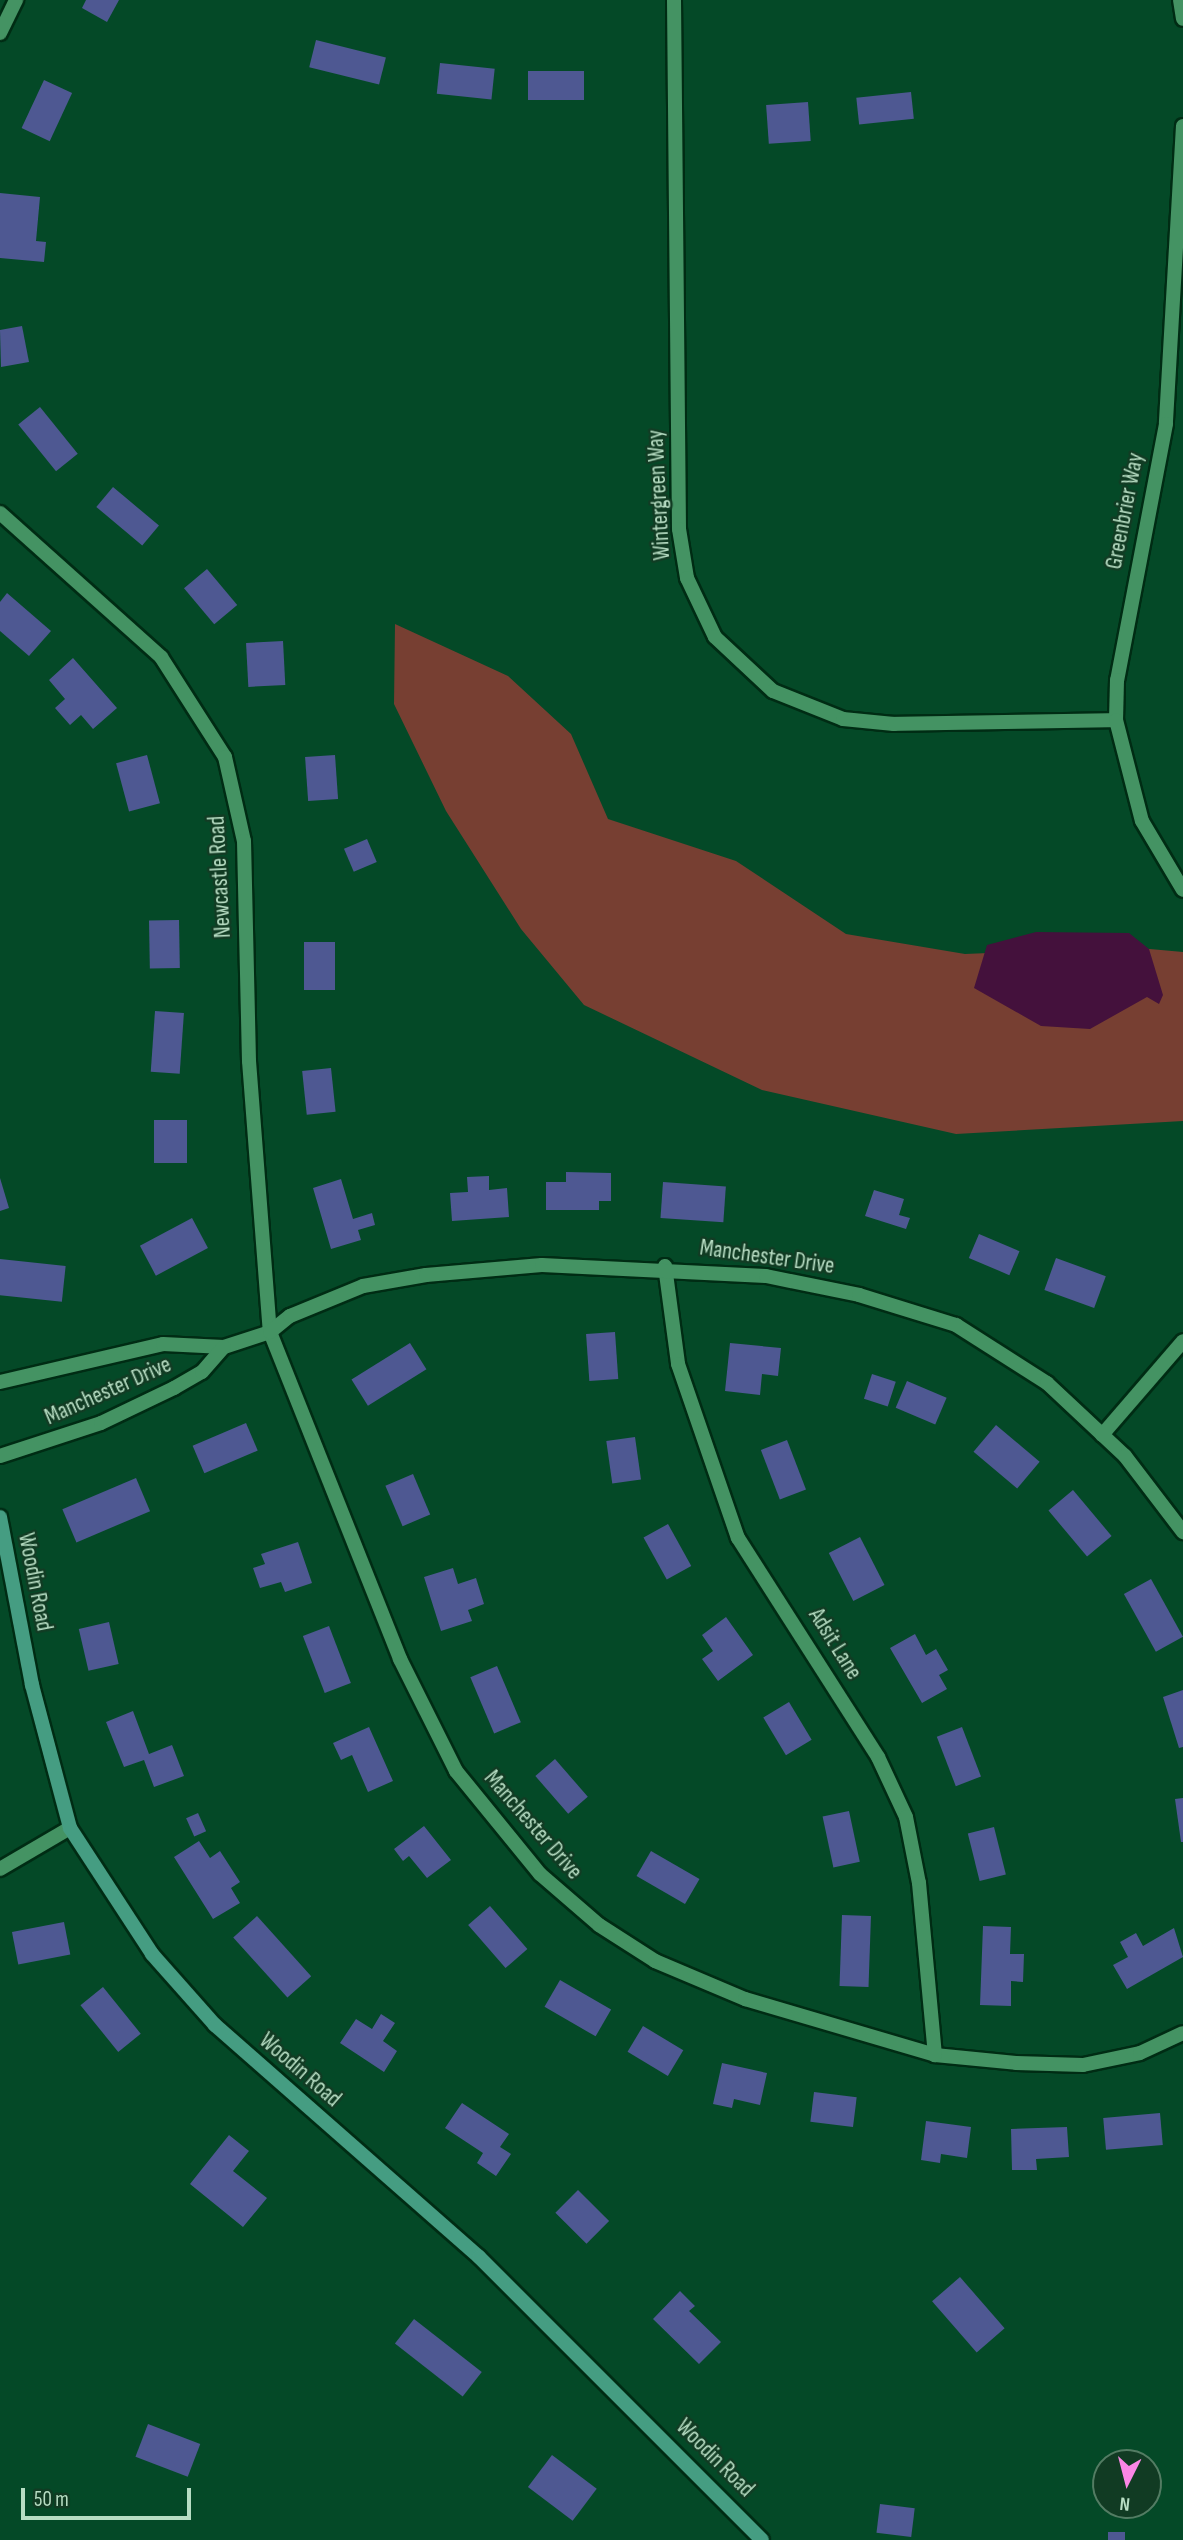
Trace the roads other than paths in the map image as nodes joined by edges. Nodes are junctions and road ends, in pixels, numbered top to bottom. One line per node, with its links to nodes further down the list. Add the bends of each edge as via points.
1 (16, 0): 5 (street)
2 (674, 0): 8 (street, Wintergreen Way, via 679,529 687,578 715,637 773,691 843,719 894,724)
3 (1180, 0): 4 (street)
4 (1183, 19)
5 (2, 25)
6 (1183, 126): 8 (street, Greenbrier Way, via 1168,411 1117,680)
7 (0, 513): 11 (street, Newcastle Road, via 161,657 225,757 244,841 249,1061)
8 (1116, 720): 9 (street, Greenbrier Way, via 1142,821)
9 (1183, 890)
10 (665, 1266): 11 (street, Manchester Drive, via 542,1265 426,1275 362,1286 290,1316); 15 (street, Manchester Drive, via 766,1276 956,1325 1047,1383); 22 (street, Adsit Lane, via 678,1364 738,1538 878,1757 905,1817 919,1883)
11 (270, 1332): 13 (street, Manchester Drive); 22 (street, Manchester Drive, via 400,1659 456,1771 540,1874 599,1925 656,1961 744,1999)
12 (1183, 1341): 15 (street)
13 (224, 1347): 14 (street, Manchester Drive, via 163,1344); 16 (street, Manchester Drive, via 202,1372 174,1388 101,1423)
14 (0, 1382)
15 (1102, 1435): 18 (street, Manchester Drive)
16 (0, 1456)
17 (0, 1517): 19 (street, Woodin Road, via 32,1685)
18 (1183, 1532)
19 (70, 1828): 20 (street); 23 (street, Woodin Road, via 152,1954 215,2025 479,2258)
20 (0, 1869)
21 (1183, 2033): 22 (street, Manchester Drive, via 1140,2053 1083,2065)
22 (934, 2055)
23 (762, 2540)

